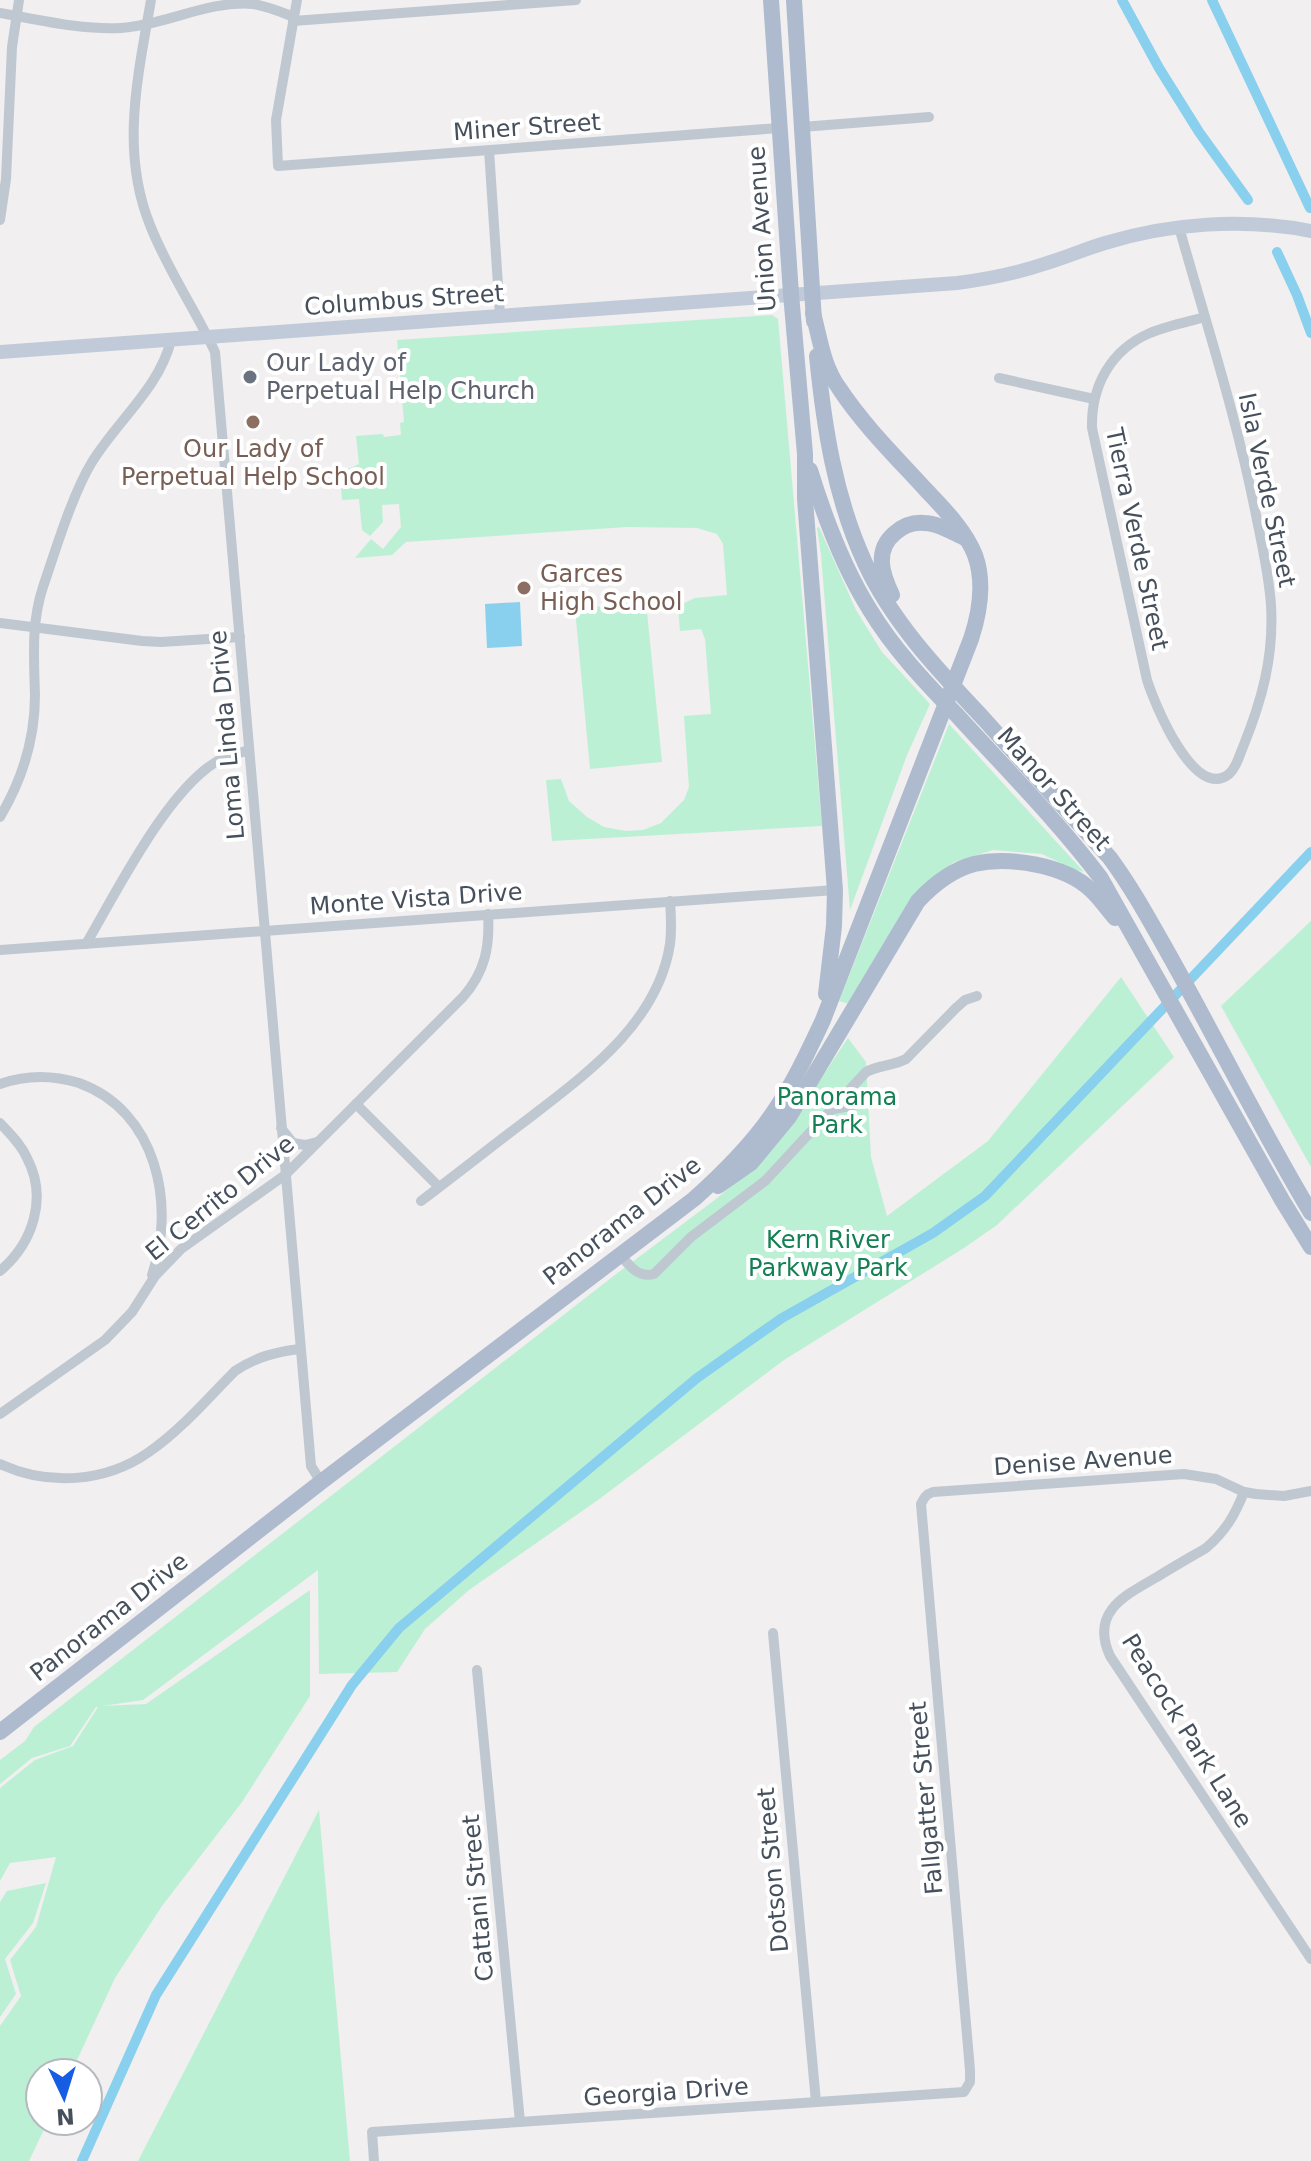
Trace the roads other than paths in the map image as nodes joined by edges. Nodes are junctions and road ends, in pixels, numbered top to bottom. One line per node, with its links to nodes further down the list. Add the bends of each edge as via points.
1 (19, 0): 8 (street)
2 (151, 0): 10 (street, Loma Linda Drive)
3 (297, 0): 9 (street)
4 (576, 0): 9 (street)
5 (771, 0): 13 (main road, Union Avenue)
6 (794, 0): 12 (main road, Union Avenue)
7 (0, 13): 8 (street)
8 (16, 16): 10 (street, via 101,28); 15 (street)
9 (294, 19): 10 (street, via 264,6 237,4); 14 (street, Miner Street, via 276,120 278,166)
10 (147, 24): 23 (street, Loma Linda Drive, via 133,113 135,173 149,224)
11 (929, 117): 12 (street)
12 (802, 127): 18 (main road, Union Avenue)
13 (779, 128): 14 (street, Miner Street); 19 (main road, Union Avenue)
14 (489, 150): 21 (street)
15 (0, 220)
16 (1179, 227): 17 (main road, Columbus Street, via 1239,224); 18 (main road, Columbus Street, via 989,279); 22 (street, Isla Verde Street)
17 (1311, 231)
18 (811, 293): 19 (main road, Columbus Street); 20 (main road, Union Avenue)
19 (791, 294): 21 (main road, Columbus Street); 29 (main road, Union Avenue)
20 (813, 313): 28 (main road, Union Avenue); 30 (main road, Panorama Drive, via 837,387)
21 (500, 315): 23 (main road, Columbus Street)
22 (1205, 317): 27 (street, Tierra Verde Street, via 1152,332 1125,348 1107,369); 36 (street, Isla Verde Street, via 1243,451 1271,608 1264,686 1234,768 1215,779)
23 (208, 338): 24 (main road, Columbus Street); 34 (street, Loma Linda Drive, via 215,352)
24 (171, 340): 25 (main road, Columbus Street); 32 (street, via 158,374 102,446 79,487)
25 (0, 352)
26 (999, 378): 27 (street)
27 (1094, 399): 36 (street, Tierra Verde Street, via 1094,440 1147,680 1176,744)
28 (829, 451): 33 (main road, Manor Street, via 864,562 883,599)
29 (805, 454): 38 (main road); 42 (main road, Manor Street, via 835,540 871,613 917,673 1071,839)
30 (966, 539): 33 (main road, via 923,522 901,527 883,547 884,576); 46 (main road, Panorama Drive, via 979,570 977,621)
31 (0, 623): 32 (street)
32 (34, 627): 34 (street, via 161,642); 37 (street, via 30,743 18,784)
33 (911, 635): 57 (main road, Manor Street, via 1131,886)
34 (240, 637): 35 (street, Loma Linda Drive)
35 (249, 750): 41 (street, Loma Linda Drive); 43 (street, via 224,758 179,796)
36 (1199, 772)
37 (0, 817)
38 (835, 890): 39 (street, Monte Vista Drive); 46 (main road)
39 (670, 901): 40 (street, Monte Vista Drive); 55 (street, via 666,961 649,999 620,1040 584,1075)
40 (488, 914): 41 (street, Monte Vista Drive); 48 (street, El Cerrito Drive, via 485,961 470,989)
41 (263, 931): 43 (street, Monte Vista Drive); 52 (street, Loma Linda Drive)
42 (1132, 933): 58 (main road, Manor Street); 59 (main road, via 1091,889 1063,871 993,861 972,864 940,881 918,901 789,1117 760,1154)
43 (86, 944): 44 (street, Monte Vista Drive)
44 (0, 950)
45 (977, 996): 50 (street, via 965,1000 906,1059 866,1072)
46 (823, 1020): 59 (main road, Panorama Drive, via 773,1113 741,1152 704,1190)
47 (0, 1084): 61 (street, via 38,1077 71,1081 104,1095 138,1130 159,1180 163,1219 157,1258)
48 (356, 1104): 53 (street, El Cerrito Drive); 55 (street)
49 (852, 1106): 50 (street)
50 (833, 1109): 59 (street, via 765,1181 691,1237 654,1274 635,1272)
51 (0, 1123): 60 (street, via 27,1157 37,1201 24,1244)
52 (281, 1128): 53 (street, via 293,1143); 54 (street, Loma Linda Drive)
53 (319, 1141): 54 (street, El Cerrito Drive)
54 (285, 1175): 61 (street, El Cerrito Drive, via 181,1249); 62 (street, Loma Linda Drive)
55 (439, 1187): 56 (street)
56 (421, 1201)
57 (1311, 1213)
58 (1311, 1247)
59 (625, 1253): 65 (main road, Panorama Drive)
60 (0, 1271)
61 (144, 1292): 63 (street, El Cerrito Drive, via 105,1340)
62 (300, 1349): 64 (street, via 248,1362 161,1443 109,1472 51,1478); 65 (street, Loma Linda Drive, via 311,1466)
63 (0, 1414)
64 (0, 1464)
65 (321, 1482): 71 (main road, Panorama Drive)
66 (1311, 1491): 67 (street, via 1284,1496)
67 (1244, 1492): 68 (street, Denise Avenue, via 1216,1479 1184,1474 933,1492); 72 (street, Peacock Park Lane, via 1217,1539 1117,1602 1107,1617 1104,1637 1110,1656)
68 (923, 1499): 73 (street, Fallgatter Street, via 970,2070)
69 (773, 1633): 74 (street, Dotson Street)
70 (477, 1670): 75 (street, Cattani Street)
71 (0, 1732)
72 (1311, 1959)
73 (964, 2092): 74 (street, Georgia Drive)
74 (816, 2102): 75 (street, Georgia Drive)
75 (520, 2122): 76 (street, Georgia Drive, via 372,2132)
76 (374, 2161)

